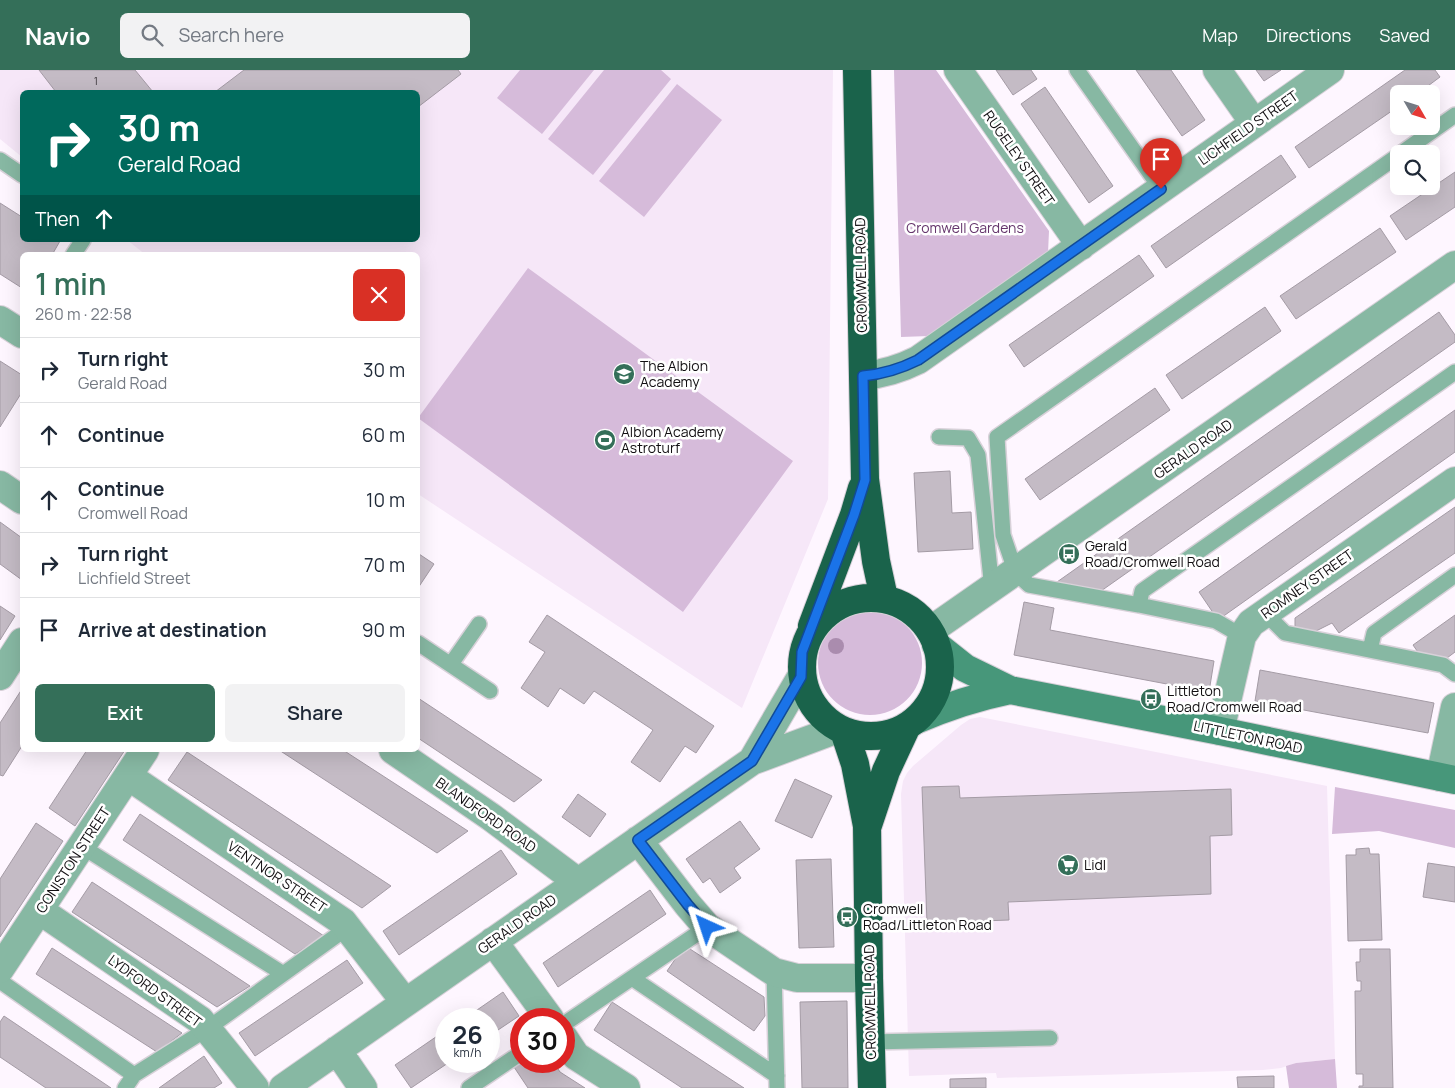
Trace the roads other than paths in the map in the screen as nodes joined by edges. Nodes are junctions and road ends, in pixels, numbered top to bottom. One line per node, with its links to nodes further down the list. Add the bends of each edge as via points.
1 (857, 70): 16 (highway, CROMWELL ROAD)
2 (958, 70): 13 (street, RUGELEY STREET)
3 (1077, 70): 12 (lane)
4 (1217, 70): 7 (street)
5 (1330, 70): 7 (street, LICHFIELD STREET)
6 (1455, 116): 8 (lane)
7 (1254, 123): 12 (street, LICHFIELD STREET)
8 (1413, 145)
9 (0, 160): 11 (lane)
10 (1390, 161): 22 (lane, via 997,436 1002,536)
11 (20, 174)
12 (1161, 189): 13 (street, LICHFIELD STREET)
13 (1081, 246): 16 (street, LICHFIELD STREET, via 918,360 882,374)
14 (1451, 276): 22 (street, GERALD ROAD)
15 (1455, 372): 26 (lane, via 1142,591)
16 (863, 376): 18 (highway, CROMWELL ROAD)
17 (939, 437): 24 (lane, via 968,438 978,455)
18 (865, 480): 25 (highway, CROMWELL ROAD); 29 (highway, CROMWELL ROAD)
19 (1455, 481): 27 (street, ROMNEY STREET)
20 (0, 485): 21 (street)
21 (20, 499)
22 (1016, 573): 24 (street, GERALD ROAD); 26 (lane, via 1029,585)
23 (1455, 575): 34 (lane, via 1374,633)
24 (992, 589): 31 (street, GERALD ROAD)
25 (884, 598): 29 (highway, via 860,598 827,612); 31 (highway, via 914,612)
26 (1139, 605): 30 (lane, via 1216,621)
27 (1265, 613): 30 (street, ROMNEY STREET, via 1251,623); 34 (lane, via 1285,634)
28 (479, 624): 35 (lane)
29 (811, 630): 38 (highway, via 802,652)
30 (1242, 636): 44 (street, ROMNEY STREET)
31 (934, 638): 39 (street, LITTLETON ROAD, via 965,668); 42 (highway, via 940,654 940,678 932,701)
32 (420, 644): 35 (lane)
33 (20, 645): 37 (street)
34 (1370, 650): 36 (lane, via 1443,665)
35 (451, 664): 40 (lane)
36 (1455, 674)
37 (0, 676)
38 (801, 677): 43 (highway, via 809,700 819,714); 47 (street, GERALD ROAD)
39 (1010, 690): 42 (street, LITTLETON ROAD, via 945,707); 44 (street, LITTLETON ROAD)
40 (490, 691)
41 (1455, 707): 49 (street)
42 (911, 724): 43 (highway, via 895,732 862,736); 50 (highway, CROMWELL ROAD, via 886,771)
43 (841, 730): 47 (street, GERALD ROAD); 50 (highway, CROMWELL ROAD, via 855,764)
44 (1220, 731): 49 (street, LITTLETON ROAD)
45 (144, 752): 48 (street, CONISTON STREET)
46 (396, 752): 53 (street, BLANDFORD ROAD)
47 (752, 761): 51 (street, GERALD ROAD)
48 (128, 776): 52 (street, CONISTON STREET); 56 (street, VENTNOR STREET, via 343,922)
49 (1448, 778)
50 (868, 826): 62 (highway, CROMWELL ROAD)
51 (638, 840): 53 (street, GERALD ROAD); 55 (street)
52 (81, 846): 54 (street, CONISTON STREET); 60 (lane)
53 (578, 882): 57 (street, GERALD ROAD)
54 (39, 910): 58 (street, CONISTON STREET); 67 (street, LYDFORD STREET, via 200,1020)
55 (707, 927): 59 (street); 61 (lane)
56 (347, 928): 60 (lane); 64 (street, VENTNOR STREET)
57 (493, 941): 64 (street, GERALD ROAD); 65 (street)
58 (0, 970)
59 (774, 972): 62 (street, via 797,978); 74 (lane)
60 (282, 973): 67 (lane)
61 (632, 978): 66 (lane); 74 (lane)
62 (869, 978): 69 (highway, CROMWELL ROAD)
63 (0, 981): 73 (lane)
64 (405, 1002): 70 (street, GERALD ROAD)
65 (542, 1008)
66 (575, 1017)
67 (207, 1029): 73 (lane); 77 (street, LYDFORD STREET)
68 (1050, 1038): 69 (lane)
69 (870, 1042): 81 (highway, CROMWELL ROAD)
70 (337, 1050): 78 (street, GERALD ROAD); 79 (street)
71 (575, 1054): 80 (street)
72 (510, 1061): 75 (lane)
73 (134, 1075): 76 (lane)
74 (777, 1082)
75 (474, 1087)
76 (124, 1088)
77 (255, 1088)
78 (283, 1088)
79 (363, 1088)
80 (626, 1088)
81 (872, 1088)

